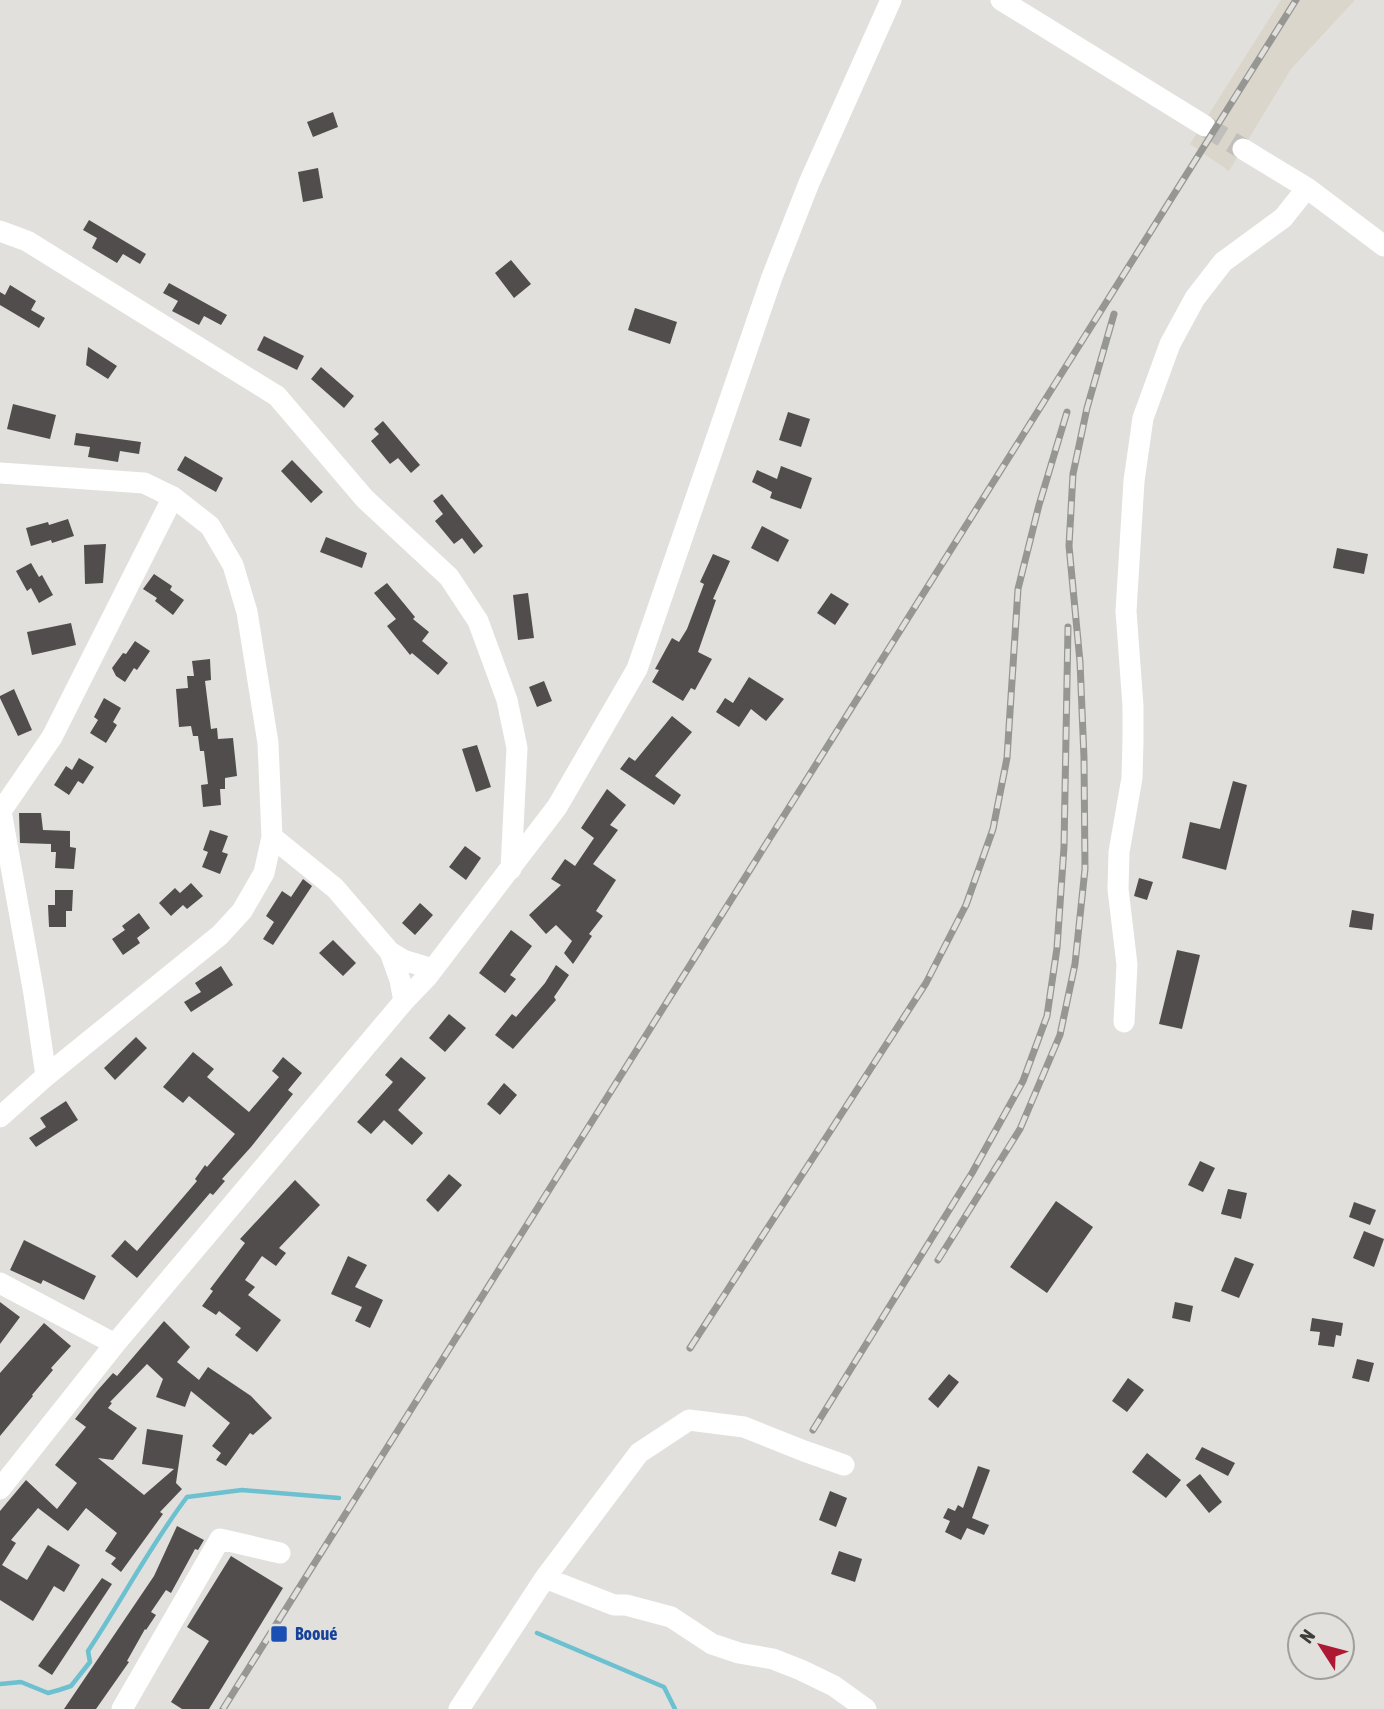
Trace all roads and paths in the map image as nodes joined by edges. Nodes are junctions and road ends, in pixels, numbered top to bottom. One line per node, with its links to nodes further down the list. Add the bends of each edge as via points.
1 (891, 0): 12 (street, via 772,277 637,669 557,807)
2 (1001, 0): 3 (street)
3 (1205, 127)
4 (1243, 149): 5 (street)
5 (1307, 188): 7 (street); 16 (street, via 1283,218 1223,262 1195,298 1170,344 1143,418 1126,611 1133,741 1132,778 1119,852 1118,890 1127,965)
6 (0, 230): 12 (street, via 27,241 277,396 365,499 449,577 478,621 507,700 517,748)
7 (1384, 247)
8 (0, 472): 9 (street, via 144,483)
9 (173, 497): 10 (street, via 52,737); 11 (street, via 210,526 233,565 247,612 268,743)
10 (0, 811): 17 (street)
11 (272, 837): 13 (street, via 335,888); 17 (street, via 264,873 242,911 220,935)
12 (511, 869): 14 (street)
13 (390, 952): 14 (street); 15 (street)
14 (433, 969): 15 (street)
15 (404, 1001): 20 (street)
16 (1124, 1022)
17 (46, 1076): 18 (street)
18 (0, 1118)
19 (0, 1283): 20 (street)
20 (115, 1344): 22 (street)
21 (845, 1465): 24 (street, via 744,1427 689,1420 639,1453)
22 (0, 1489)
23 (280, 1553): 25 (street, via 220,1539)
24 (545, 1578): 26 (street); 27 (street, via 614,1605 671,1617 712,1644 801,1670)
25 (122, 1709)
26 (459, 1709)
27 (866, 1709)

